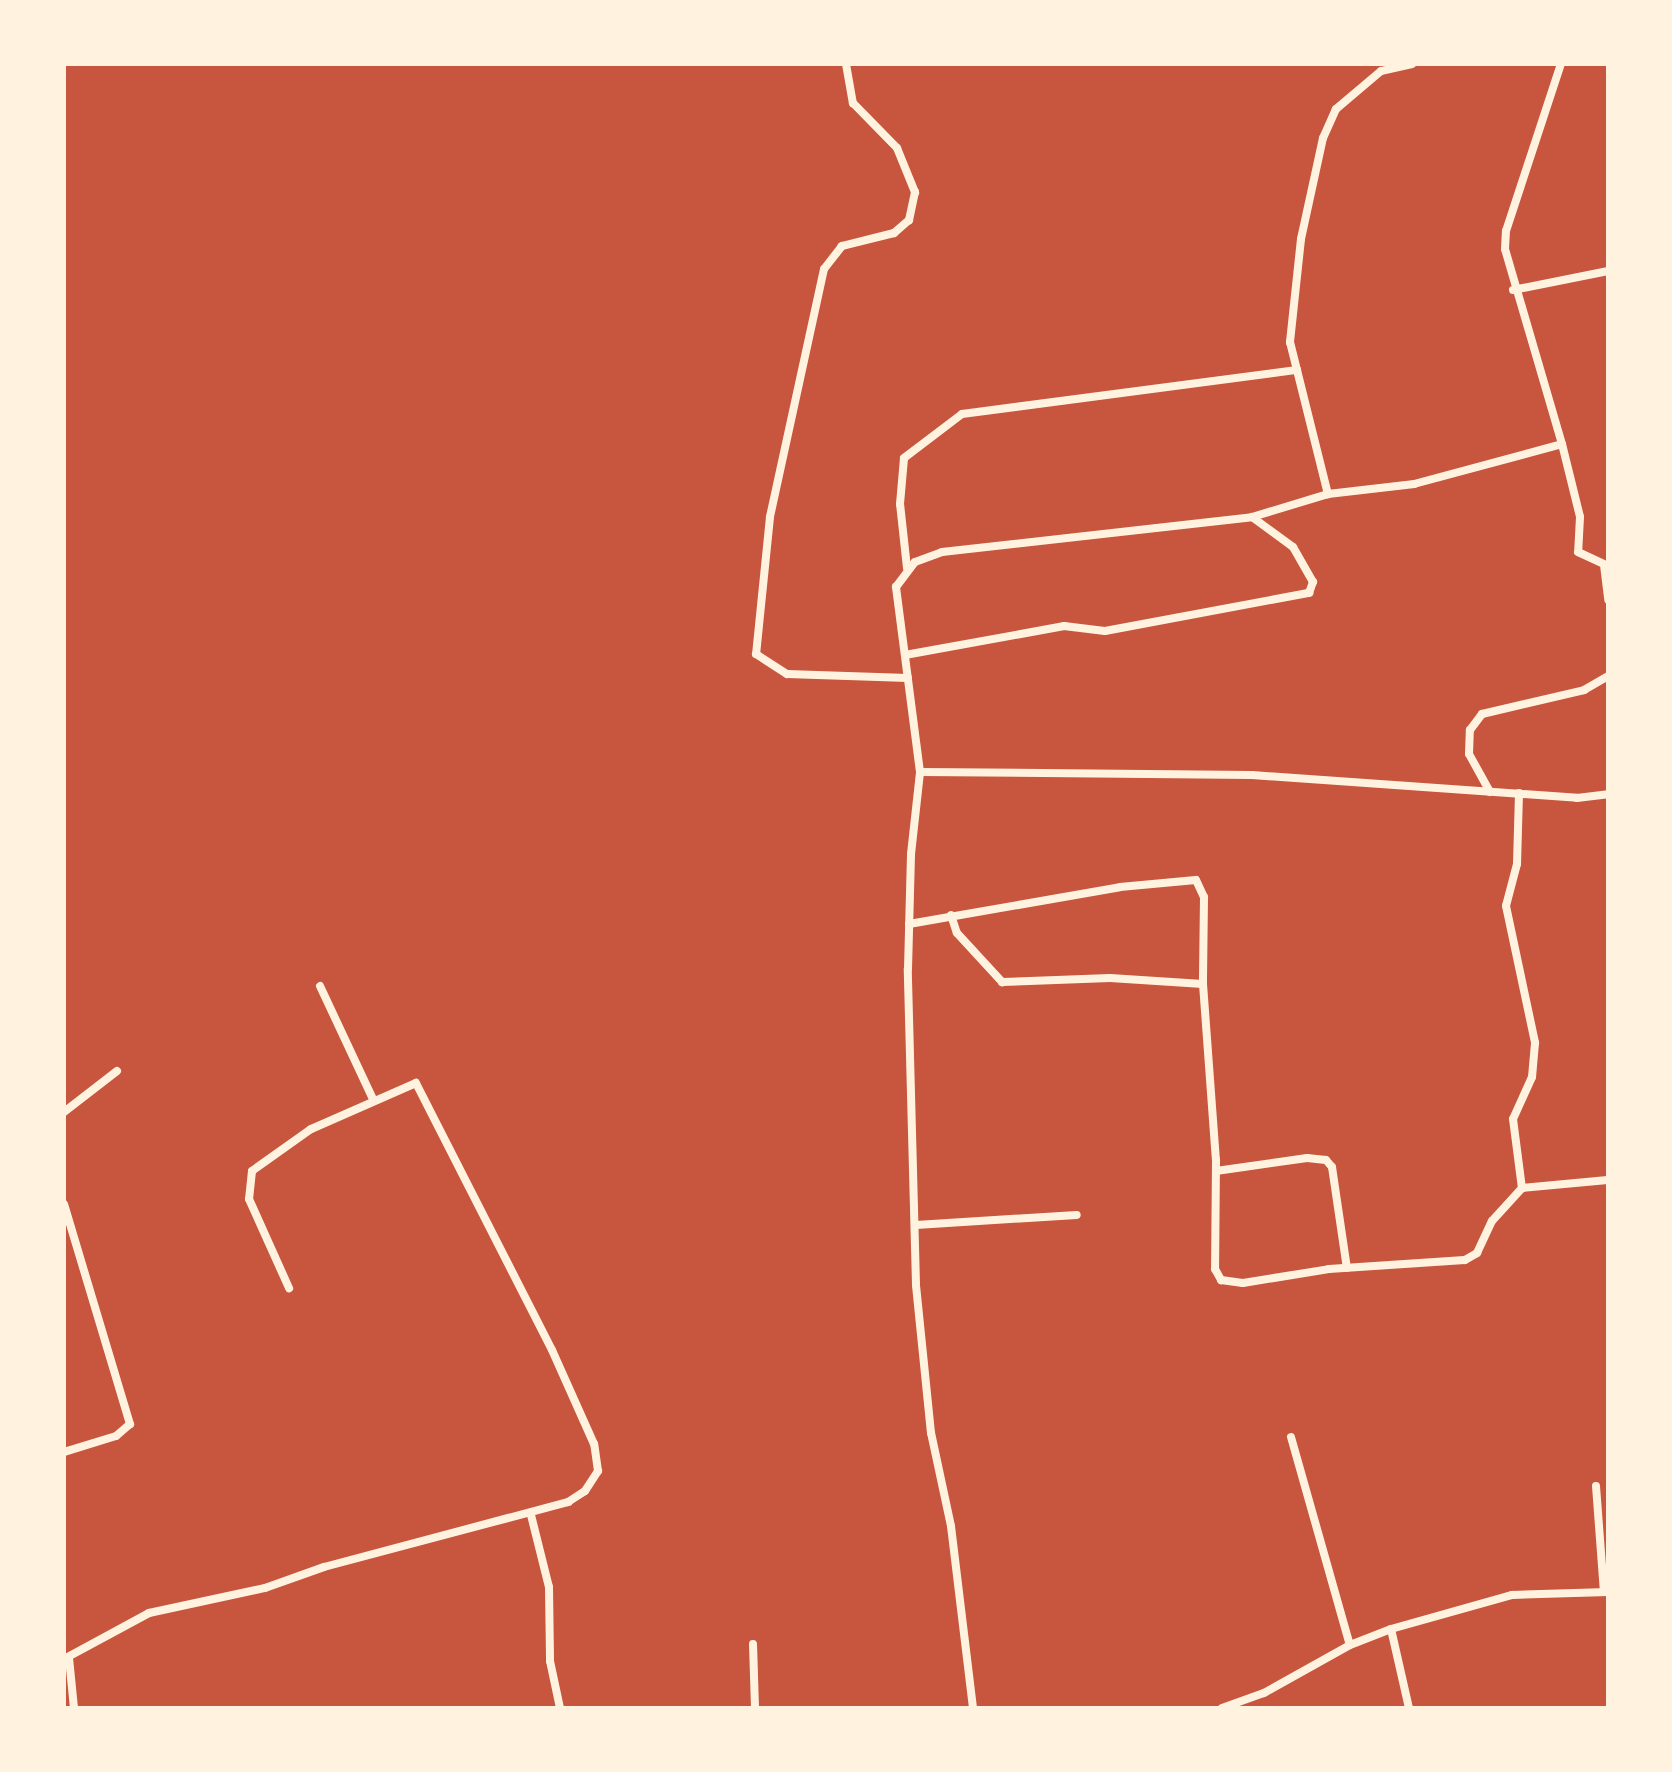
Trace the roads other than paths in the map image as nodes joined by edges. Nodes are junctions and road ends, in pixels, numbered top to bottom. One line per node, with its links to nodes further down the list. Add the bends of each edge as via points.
1 (846, 64): 15 (street, via 853,103 901,154 915,192 909,220 894,233 842,246 824,269 770,517 756,654 787,674)
2 (1412, 64): 6 (street, via 1381,71 1356,89 1336,109 1323,138 1291,309 1290,342)
3 (1561, 64): 5 (street, via 1506,231)
4 (1608, 271): 5 (street)
5 (1513, 290): 7 (street)
6 (1297, 370): 8 (street); 11 (street, via 962,414 904,458 900,504)
7 (1562, 444): 8 (street, via 1414,484); 10 (street, via 1582,529 1577,548 1585,558)
8 (1328, 494): 9 (street)
9 (1252, 517): 11 (street, via 942,552); 13 (street, via 1293,547 1313,582 1309,593 1105,631 1064,626)
10 (1606, 566): 12 (street)
11 (907, 568): 13 (street, via 896,587)
12 (1608, 600)
13 (905, 655): 15 (street)
14 (1608, 676): 17 (street, via 1584,690 1482,714 1470,730 1469,754)
15 (908, 678): 16 (street)
16 (920, 772): 17 (street, via 1252,775); 21 (street)
17 (1490, 792): 18 (street)
18 (1519, 793): 19 (street, via 1577,798); 29 (street, via 1517,864 1506,906 1535,1043 1532,1077 1513,1119)
19 (1608, 794)
20 (951, 915): 21 (street); 22 (street, via 957,933 1002,982 1110,978); 22 (street, via 1196,880 1204,897)
21 (909, 924): 32 (street)
22 (1203, 984): 27 (street)
23 (320, 986): 25 (street)
24 (117, 1071): 26 (street)
25 (373, 1099): 34 (street, via 276,1150 252,1171 249,1199); 38 (street, via 408,1083 419,1086 594,1444 598,1471 585,1491)
26 (64, 1112)
27 (1216, 1171): 33 (street, via 1326,1160 1332,1167); 33 (street, via 1215,1269 1221,1280 1258,1281)
28 (1608, 1180): 29 (street)
29 (1522, 1188): 33 (street, via 1492,1221 1473,1258)
30 (64, 1204): 36 (street, via 130,1424 116,1436)
31 (1077, 1215): 32 (street)
32 (916, 1225): 48 (street, via 926,1391 951,1526)
33 (1347, 1268)
34 (289, 1288)
35 (1291, 1437): 42 (street)
36 (64, 1452)
37 (1596, 1486): 39 (street)
38 (531, 1515): 43 (street, via 384,1550 265,1588 149,1613); 46 (street, via 549,1587 550,1661)
39 (1606, 1592): 40 (street, via 1512,1595)
40 (1391, 1629): 42 (street); 50 (street)
41 (753, 1644): 47 (street)
42 (1350, 1645): 44 (street)
43 (66, 1659): 45 (street)
44 (1251, 1704): 49 (street)
45 (74, 1708)
46 (560, 1708)
47 (755, 1708)
48 (973, 1708)
49 (1222, 1708)
50 (1409, 1708)

